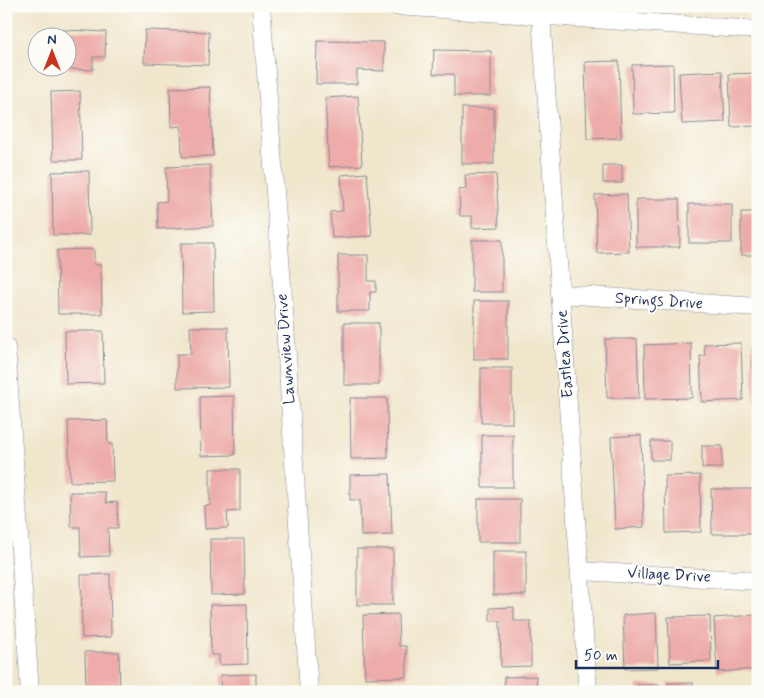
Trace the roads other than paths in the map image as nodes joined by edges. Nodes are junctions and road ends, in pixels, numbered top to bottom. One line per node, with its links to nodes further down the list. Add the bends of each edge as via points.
1 (261, 6): 11 (street, Lawnview Drive)
2 (396, 6): 3 (street)
3 (542, 16): 4 (street); 5 (street, Eastlea Drive)
4 (758, 30)
5 (560, 294): 6 (street, Springs Drive); 8 (street, Eastlea Drive)
6 (758, 307)
7 (6, 347): 10 (street)
8 (580, 571): 9 (street, Village Drive); 12 (street, Eastlea Drive)
9 (758, 581)
10 (30, 692)
11 (309, 692)
12 (588, 692)

